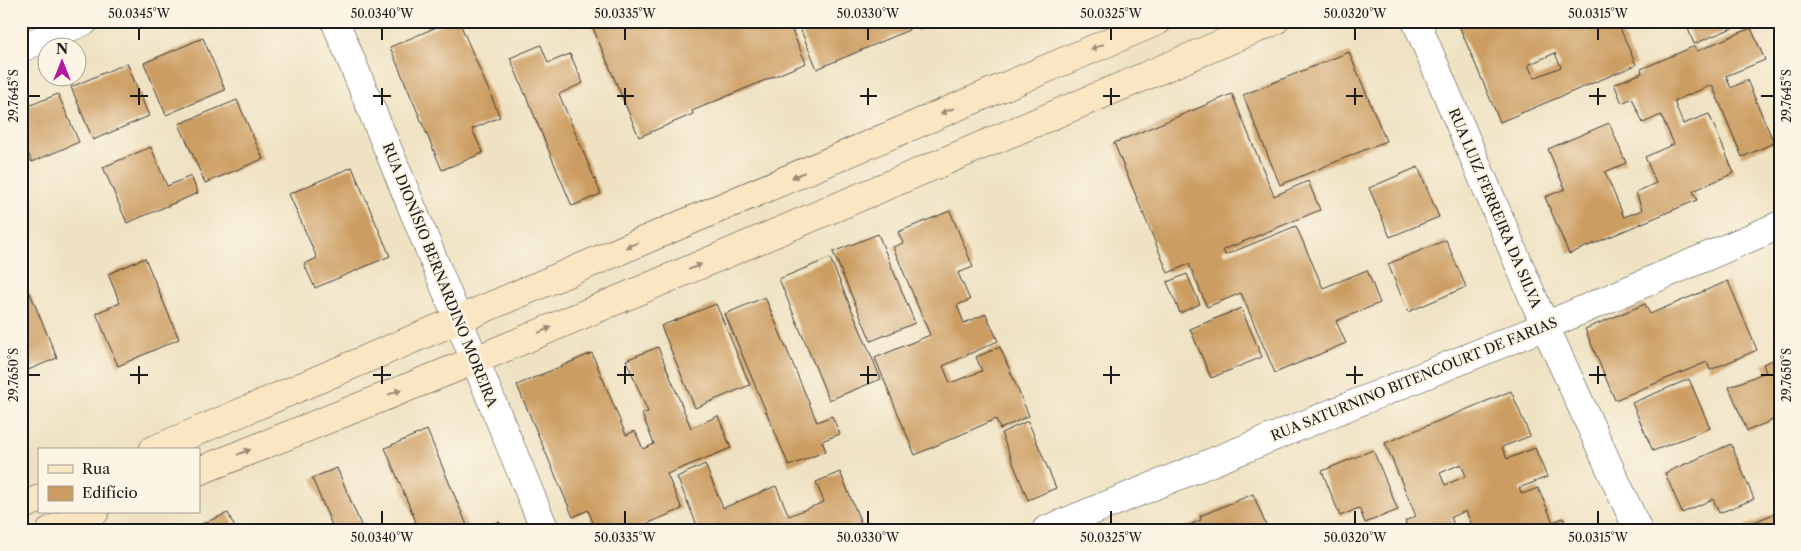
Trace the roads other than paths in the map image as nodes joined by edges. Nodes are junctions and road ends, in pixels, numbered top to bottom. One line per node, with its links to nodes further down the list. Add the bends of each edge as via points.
1 (84, 21): 6 (street)
2 (335, 21): 8 (street, RUA DIONÍSIO BERNARDINO MOREIRA)
3 (1158, 21): 8 (main road, one-way to 8)
4 (1275, 21): 10 (main road, one-way to 4)
5 (1416, 21): 9 (street, RUA LUIZ FERREIRA DA SILVA)
6 (21, 48)
7 (1780, 225): 9 (street, RUA SATURNINO BITENCOURT DE FARIAS)
8 (459, 319): 10 (street, RUA DIONÍSIO BERNARDINO MOREIRA); 11 (main road)
9 (1545, 326): 18 (street, RUA SATURNINO BITENCOURT DE FARIAS); 19 (street, RUA LUIZ FERREIRA DA SILVA)
10 (476, 360): 12 (main road, one-way to 10); 17 (street, RUA DIONÍSIO BERNARDINO MOREIRA)
11 (158, 448)
12 (200, 471)
13 (38, 499): 14 (main road)
14 (21, 506)
15 (90, 514): 16 (main road)
16 (51, 530)
17 (545, 530)
18 (1046, 530)
19 (1638, 530)

